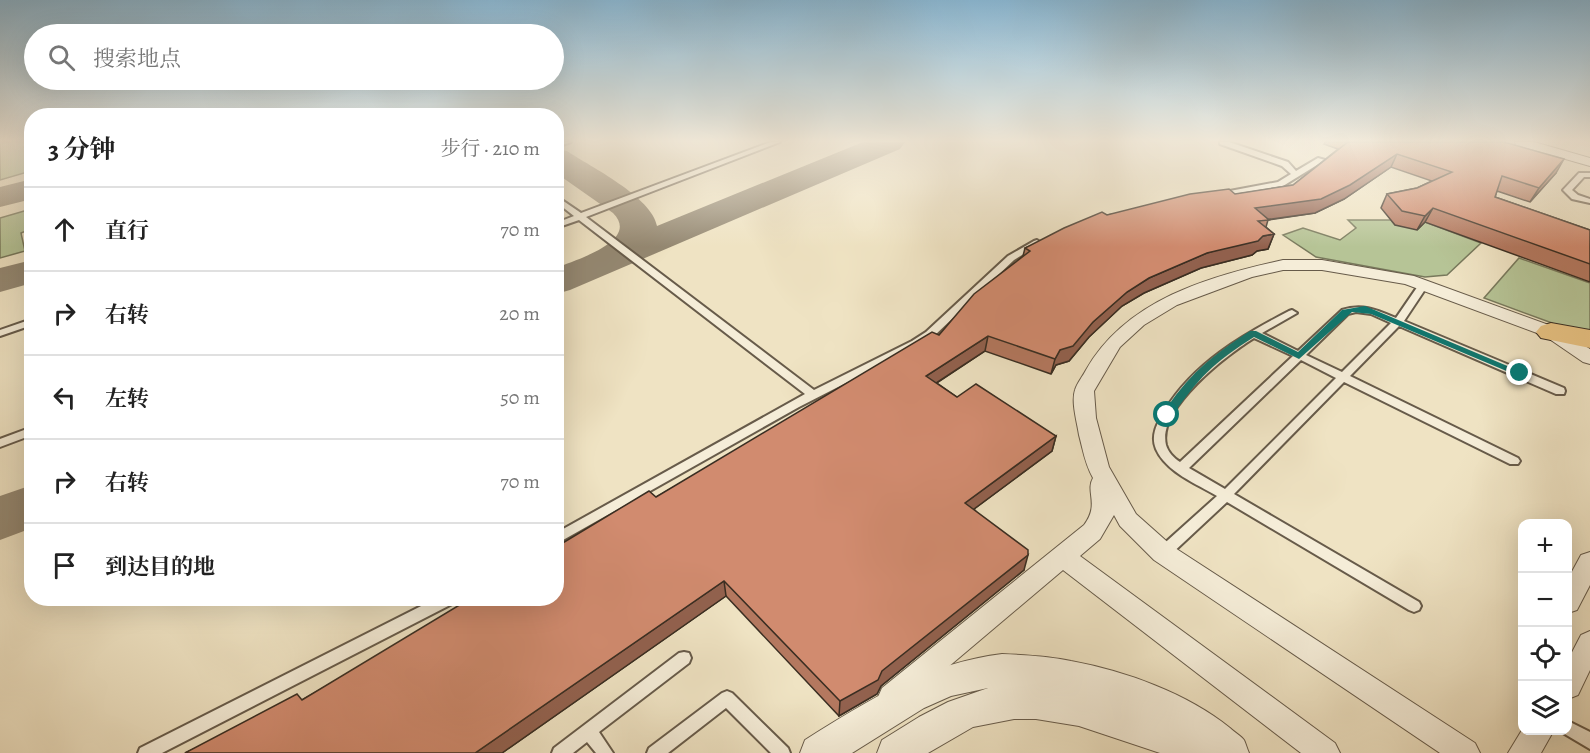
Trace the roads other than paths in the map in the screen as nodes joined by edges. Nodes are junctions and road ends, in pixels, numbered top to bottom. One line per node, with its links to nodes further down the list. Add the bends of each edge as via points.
1 (685, 177): 7 (lane)
2 (1292, 177): 4 (lane, via 1261,189)
3 (1580, 177): 5 (lane, via 1567,190)
4 (1214, 196)
5 (1590, 201)
6 (564, 204): 7 (lane)
7 (581, 217): 8 (lane); 22 (lane)
8 (564, 223)
9 (1049, 236): 22 (lane, via 1011,258 930,334)
10 (1423, 285): 12 (lane); 14 (street); 26 (street, via 1332,266 1283,265 1225,279 1171,301 1138,321 1113,344 1084,391)
11 (1292, 313): 16 (lane)
12 (1399, 321): 18 (lane, via 1365,309 1345,312); 20 (lane); 21 (lane)
13 (24, 325): 15 (lane)
14 (1551, 332): 17 (main road); 19 (street)
15 (0, 333)
16 (1253, 333): 18 (lane); 27 (lane, via 1217,356 1192,380 1167,415 1161,429 1162,450)
17 (1590, 339)
18 (1299, 356): 20 (lane); 27 (lane)
19 (1590, 358)
20 (1342, 378): 25 (lane); 28 (lane)
21 (1560, 391)
22 (813, 395): 29 (lane)
23 (24, 434): 24 (lane)
24 (0, 443)
25 (1514, 462)
26 (1098, 468): 30 (street, via 1128,520); 31 (street, via 1105,495 1102,519)
27 (1181, 469): 28 (lane)
28 (1226, 495): 30 (lane); 35 (lane)
29 (564, 535)
30 (1163, 553): 53 (street)
31 (1063, 557): 43 (street); 52 (street)
32 (1590, 562): 33 (street)
33 (1572, 595)
34 (435, 606): 44 (lane)
35 (1414, 606)
36 (1590, 643): 38 (street)
37 (684, 658): 40 (lane)
38 (1571, 681)
39 (1572, 730): 42 (lane)
40 (589, 731): 45 (lane); 46 (lane)
41 (1536, 735): 54 (street)
42 (1590, 741)
43 (831, 745): 51 (street, via 920,691 973,674 1018,670 1072,677 1128,693 1173,712)
44 (146, 753)
45 (560, 753)
46 (605, 753)
47 (655, 753): 48 (lane, via 727,698)
48 (782, 753)
49 (896, 753): 50 (street, via 972,710 1016,702 1062,704 1116,718)
50 (1201, 753)
51 (1230, 753)
52 (1325, 753)
53 (1465, 753)
54 (1522, 753)

